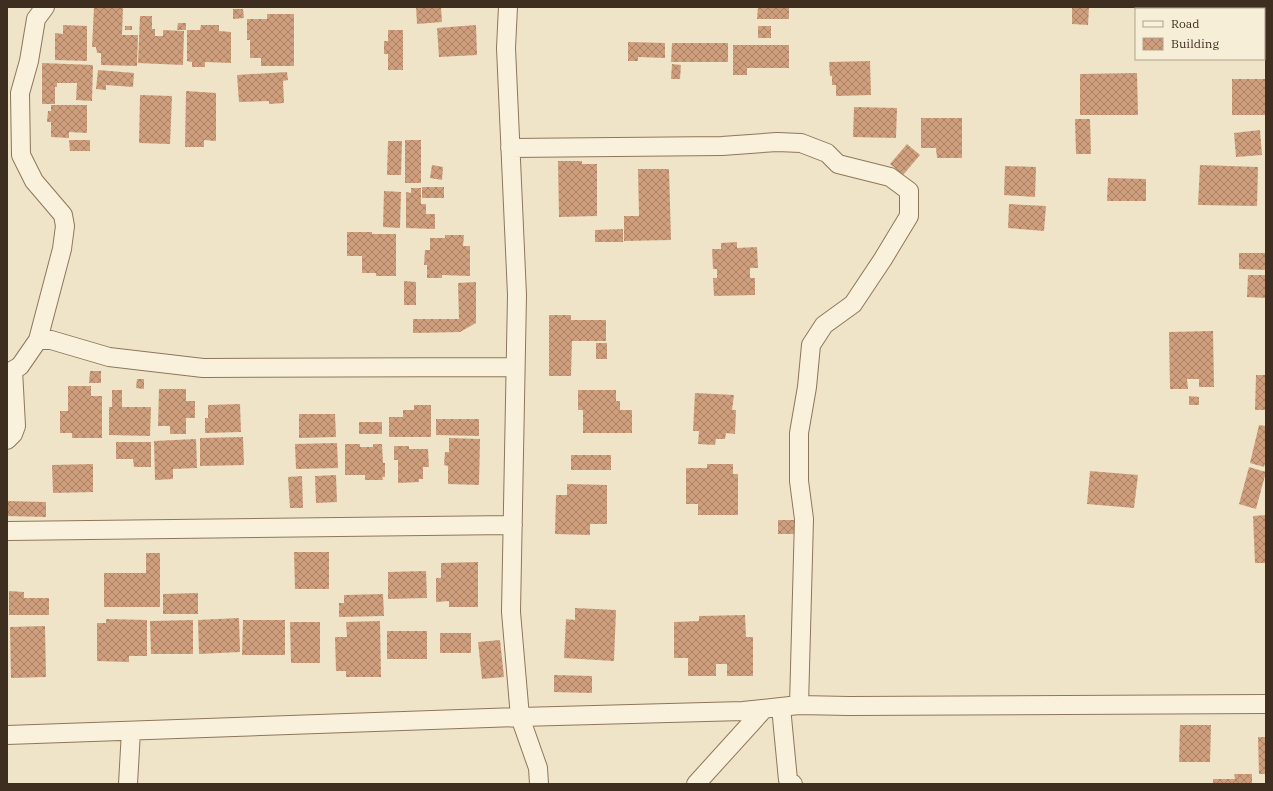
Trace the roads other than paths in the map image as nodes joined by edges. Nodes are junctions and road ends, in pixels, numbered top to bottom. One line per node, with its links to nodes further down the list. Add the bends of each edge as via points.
1 (45, 7): 4 (street, via 36,19 29,61 20,93 21,155 34,181 63,215 65,226 62,249)
2 (508, 7): 3 (street, via 506,48)
3 (510, 148): 5 (street, via 517,295); 11 (street, via 801,143 827,153 838,164 890,177 909,191 908,216 883,259 853,304 824,325 811,345 799,433 799,481 804,519)
4 (38, 340): 5 (street, via 51,340 109,357 203,368); 6 (street, via 20,366)
5 (515, 367): 8 (street)
6 (10, 372): 7 (street, via 16,426)
7 (7, 440)
8 (513, 525): 9 (street); 14 (street, via 511,612)
9 (7, 531)
10 (1266, 704): 11 (street)
11 (799, 705): 12 (street)
12 (781, 707): 13 (street); 20 (street, via 788,780)
13 (764, 709): 14 (street); 19 (street)
14 (520, 717): 15 (street); 18 (street, via 538,768)
15 (131, 730): 16 (street); 17 (street)
16 (7, 735)
17 (128, 784)
18 (539, 784)
19 (696, 784)
20 (793, 784)

